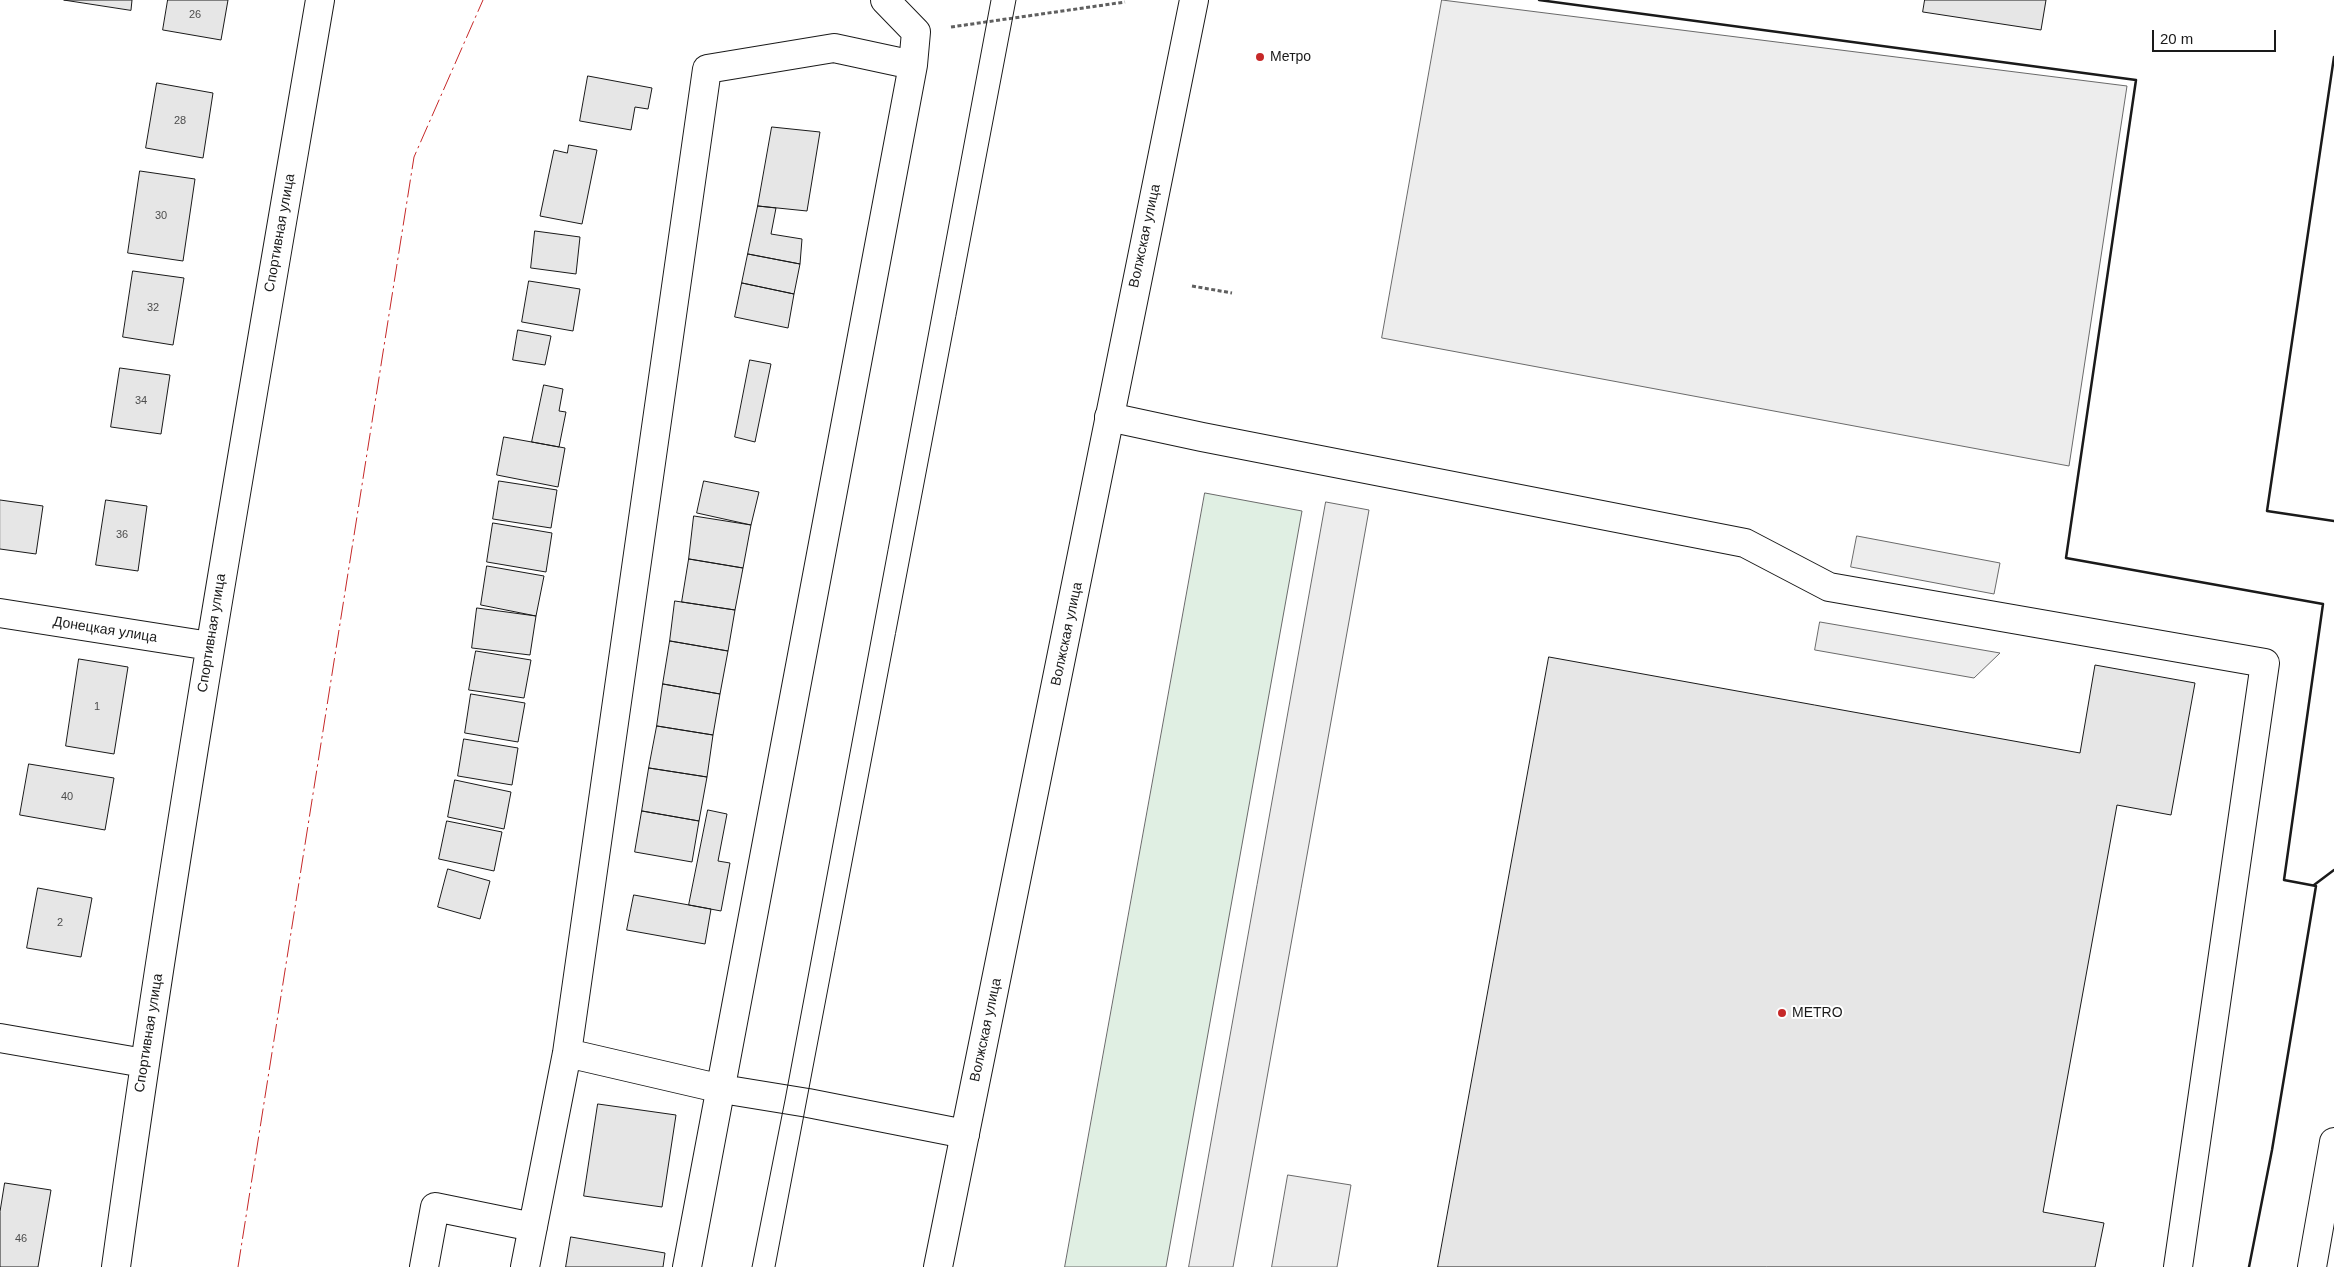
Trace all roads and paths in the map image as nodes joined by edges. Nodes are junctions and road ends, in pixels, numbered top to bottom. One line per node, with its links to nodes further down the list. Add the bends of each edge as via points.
1 (320, 0): 11 (street, Спортивная улица)
2 (885, 0): 5 (street)
3 (1194, 0): 9 (street, Волжская улица)
4 (1125, 2): 5 (path)
5 (916, 32): 6 (street)
6 (913, 65): 13 (street, via 834,48 707,69); 15 (street)
7 (1192, 286): 8 (path)
8 (1232, 293)
9 (1108, 417): 16 (street, Волжская улица); 24 (street, via 1745,543 1829,588 2265,663)
10 (0, 613): 11 (street, Донецкая улица)
11 (210, 646): 14 (street, Спортивная улица)
12 (0, 1038): 14 (street)
13 (567, 1053): 15 (street); 18 (street)
14 (144, 1063): 19 (street, Спортивная улица)
15 (722, 1089): 16 (street); 22 (street)
16 (965, 1134): 23 (street, Волжская улица)
17 (2334, 1142): 25 (street)
18 (533, 1227): 20 (street, via 435,1207); 21 (street)
19 (116, 1267)
20 (424, 1267)
21 (525, 1267)
22 (688, 1267)
23 (938, 1267)
24 (2178, 1267)
25 (2312, 1267)

